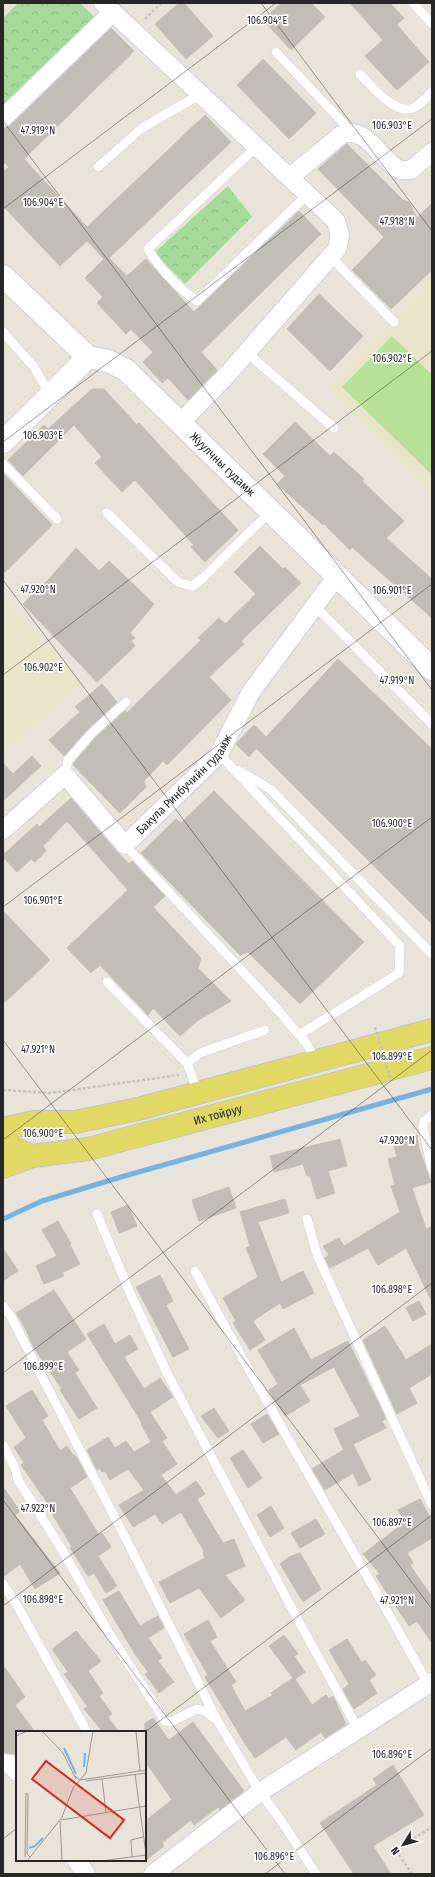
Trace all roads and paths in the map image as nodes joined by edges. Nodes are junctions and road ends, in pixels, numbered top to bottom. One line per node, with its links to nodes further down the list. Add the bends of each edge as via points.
1 (161, 3): 5 (path)
2 (413, 3): 4 (lane)
3 (108, 8): 5 (street); 10 (street)
4 (432, 24)
5 (134, 31): 9 (street)
6 (276, 52): 11 (lane)
7 (360, 74): 8 (lane, via 392,106 405,111 414,108)
8 (432, 92)
9 (201, 94): 12 (street); 14 (lane, via 142,128)
10 (3, 118)
11 (352, 132): 13 (street, via 364,138 400,170 411,170); 15 (street, via 341,135)
12 (257, 146): 15 (street); 16 (lane, via 148,249 189,296 197,301)
13 (432, 152)
14 (98, 167)
15 (290, 177): 16 (street)
16 (308, 194): 17 (street, via 336,221 339,228 340,242)
17 (331, 257): 19 (lane); 21 (street)
18 (3, 276): 22 (main road)
19 (394, 322)
20 (3, 332): 23 (lane, via 34,367)
21 (247, 353): 24 (street); 25 (lane)
22 (88, 358): 23 (main road); 24 (main road, Жуулчны гудамж, via 108,361 126,370)
23 (50, 396): 26 (main road)
24 (180, 423): 28 (main road, Жуулчны гудамж)
25 (334, 428)
26 (3, 442)
27 (3, 464): 30 (lane)
28 (271, 511): 29 (lane, via 192,586 178,582); 31 (main road, Жуулчны гудамж)
29 (107, 512)
30 (56, 519)
31 (337, 576): 32 (street, Бакула Ринбучийн гудамж); 33 (main road, Жуулчны гудамж)
32 (315, 606): 35 (lane); 36 (street, Бакула Ринбучийн гудамж, via 251,692)
33 (429, 660)
34 (126, 702): 37 (lane, via 92,733 68,760)
35 (432, 724)
36 (223, 759): 39 (street, Бакула Ринбучийн гудамж); 40 (lane, via 270,789); 45 (lane, via 400,946 400,973)
37 (65, 775): 38 (street); 39 (street, Бакула Ринбучийн гудамж)
38 (3, 830)
39 (125, 845): 45 (lane)
40 (432, 954)
41 (107, 982): 48 (lane)
42 (375, 1027): 49 (path, bridge)
43 (265, 1030): 48 (lane, via 200,1053)
44 (432, 1030): 47 (main road)
45 (299, 1035): 47 (lane)
46 (432, 1058): 54 (main road, Их тойруу, via 88,1149)
47 (317, 1061): 50 (main road)
48 (187, 1063): 50 (lane)
49 (391, 1080)
50 (198, 1093): 52 (main road, via 75,1122 34,1122)
51 (432, 1115): 56 (lane, via 424,1121 423,1128)
52 (3, 1129)
53 (3, 1144): 54 (main road, Их тойруу)
54 (32, 1156): 55 (main road)
55 (3, 1167)
56 (432, 1169)
57 (97, 1214): 66 (lane, via 166,1371)
58 (307, 1219): 62 (lane, via 317,1255)
59 (195, 1271): 64 (lane, via 238,1353)
60 (3, 1306): 65 (lane, via 76,1440)
61 (3, 1445): 65 (lane, via 18,1480 165,1721 171,1722 197,1709 205,1711)
62 (432, 1505)
63 (3, 1584): 67 (lane)
64 (430, 1683): 66 (street)
65 (217, 1720): 70 (lane)
66 (358, 1730): 70 (street)
67 (86, 1731)
68 (3, 1763): 69 (street, via 10,1764)
69 (16, 1771)
70 (260, 1792): 74 (street); 75 (lane)
71 (432, 1827): 76 (path, via 396,1850)
72 (77, 1861): 73 (street)
73 (86, 1874)
74 (153, 1874)
75 (316, 1874)
76 (412, 1874)

